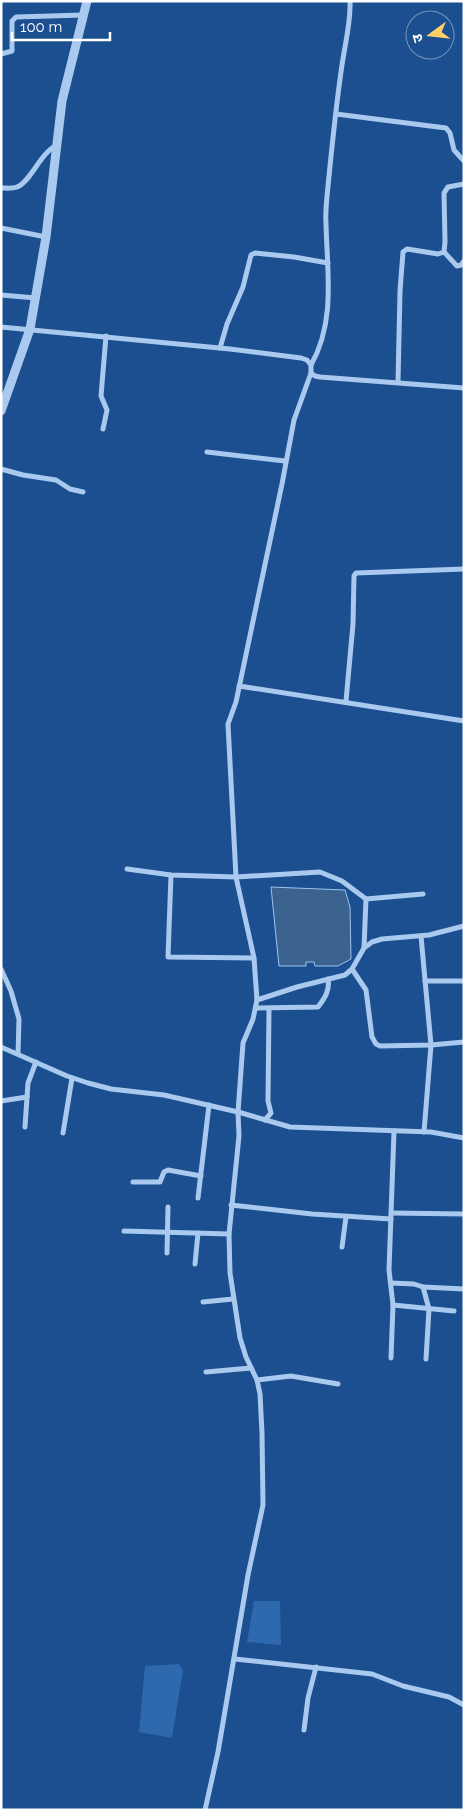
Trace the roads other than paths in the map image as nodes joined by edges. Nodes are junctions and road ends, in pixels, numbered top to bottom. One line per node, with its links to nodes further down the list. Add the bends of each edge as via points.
1 (86, 1): 3 (street)
2 (350, 1): 5 (street, via 351,15)
3 (83, 16): 4 (street, via 13,18 12,50); 6 (street, via 63,95)
4 (1, 54)
5 (336, 114): 7 (street, via 446,128 454,150); 14 (street, via 326,221)
6 (57, 145): 9 (street, via 46,152 21,185); 11 (street)
7 (464, 161)
8 (464, 184): 12 (street, via 448,187 444,193)
9 (1, 188)
10 (1, 228): 11 (street)
11 (46, 238): 16 (street)
12 (444, 252): 13 (street, via 457,266); 23 (street, via 407,249 403,252)
13 (464, 261)
14 (328, 263): 20 (street, via 251,255 243,287); 21 (street, via 329,303 320,349)
15 (1, 295): 16 (street)
16 (36, 298): 18 (street)
17 (1, 327): 18 (street)
18 (30, 329): 19 (street); 25 (street)
19 (106, 336): 20 (street); 26 (street, via 101,396 107,410)
20 (220, 348): 21 (street, via 301,358)
21 (311, 365): 22 (street)
22 (311, 373): 23 (street, via 320,377); 28 (street, via 298,406)
23 (398, 382): 24 (street)
24 (464, 388)
25 (1, 411)
26 (104, 429)
27 (207, 452): 28 (street)
28 (286, 461): 32 (street)
29 (1, 469): 30 (street, via 56,480 70,489)
30 (83, 492)
31 (464, 569): 33 (street, via 356,573)
32 (239, 686): 33 (street); 37 (street, via 228,724)
33 (346, 701): 34 (street)
34 (464, 721)
35 (127, 869): 36 (street)
36 (172, 875): 37 (street); 43 (street, via 168,957)
37 (236, 878): 39 (street, via 320,872 342,880); 43 (street)
38 (423, 894): 39 (street)
39 (366, 899): 42 (street)
40 (464, 926): 41 (street)
41 (421, 936): 42 (street, via 382,939); 47 (street)
42 (364, 948): 45 (street)
43 (254, 958): 49 (street)
44 (1, 969): 55 (street, via 19,1019)
45 (352, 969): 46 (street, via 345,975); 53 (street, via 366,990 372,1037 376,1044)
46 (328, 979): 49 (street); 51 (street, via 328,992 318,1007)
47 (425, 981): 48 (street); 53 (street)
48 (464, 981)
49 (257, 1000): 50 (street)
50 (256, 1008): 51 (street); 61 (street, via 243,1043)
51 (268, 1009): 62 (street, via 268,1101 271,1113)
52 (464, 1042): 53 (street)
53 (430, 1045): 65 (street)
54 (1, 1047): 55 (street)
55 (18, 1054): 56 (street)
56 (36, 1062): 57 (street); 58 (street)
57 (72, 1078): 60 (street, via 111,1089 164,1095); 66 (street)
58 (26, 1097): 59 (street); 63 (street)
59 (1, 1101)
60 (209, 1106): 61 (street); 68 (street)
61 (238, 1112): 62 (street); 71 (street, via 239,1136)
62 (265, 1120): 64 (street, via 300,1128)
63 (25, 1127)
64 (394, 1131): 65 (street); 74 (street)
65 (424, 1132): 67 (street)
66 (63, 1133)
67 (464, 1138)
68 (200, 1176): 69 (street, via 168,1170 160,1182); 70 (street)
69 (133, 1182)
70 (198, 1198)
71 (231, 1205): 75 (street); 79 (street)
72 (168, 1207): 77 (street)
73 (464, 1214): 74 (street)
74 (391, 1216): 75 (street); 83 (street)
75 (346, 1217): 80 (street)
76 (124, 1231): 77 (street)
77 (168, 1232): 78 (street); 81 (street)
78 (198, 1233): 79 (street); 82 (street)
79 (229, 1234): 86 (street)
80 (342, 1247)
81 (167, 1253)
82 (194, 1264)
83 (391, 1283): 84 (street); 88 (street)
84 (424, 1287): 85 (street); 89 (street)
85 (464, 1289)
86 (233, 1299): 87 (street); 93 (street, via 240,1338)
87 (203, 1302)
88 (393, 1305): 89 (street); 91 (street)
89 (429, 1309): 90 (street); 92 (street)
90 (454, 1311)
91 (391, 1358)
92 (426, 1359)
93 (251, 1368): 94 (street); 95 (street)
94 (206, 1372)
95 (257, 1380): 96 (street, via 291,1376); 97 (street, via 263,1505)
96 (338, 1384)
97 (235, 1658): 98 (street); 101 (street)
98 (316, 1667): 99 (street, via 372,1674 403,1686 449,1697); 100 (street)
99 (464, 1705)
100 (304, 1730)
101 (205, 1810)

